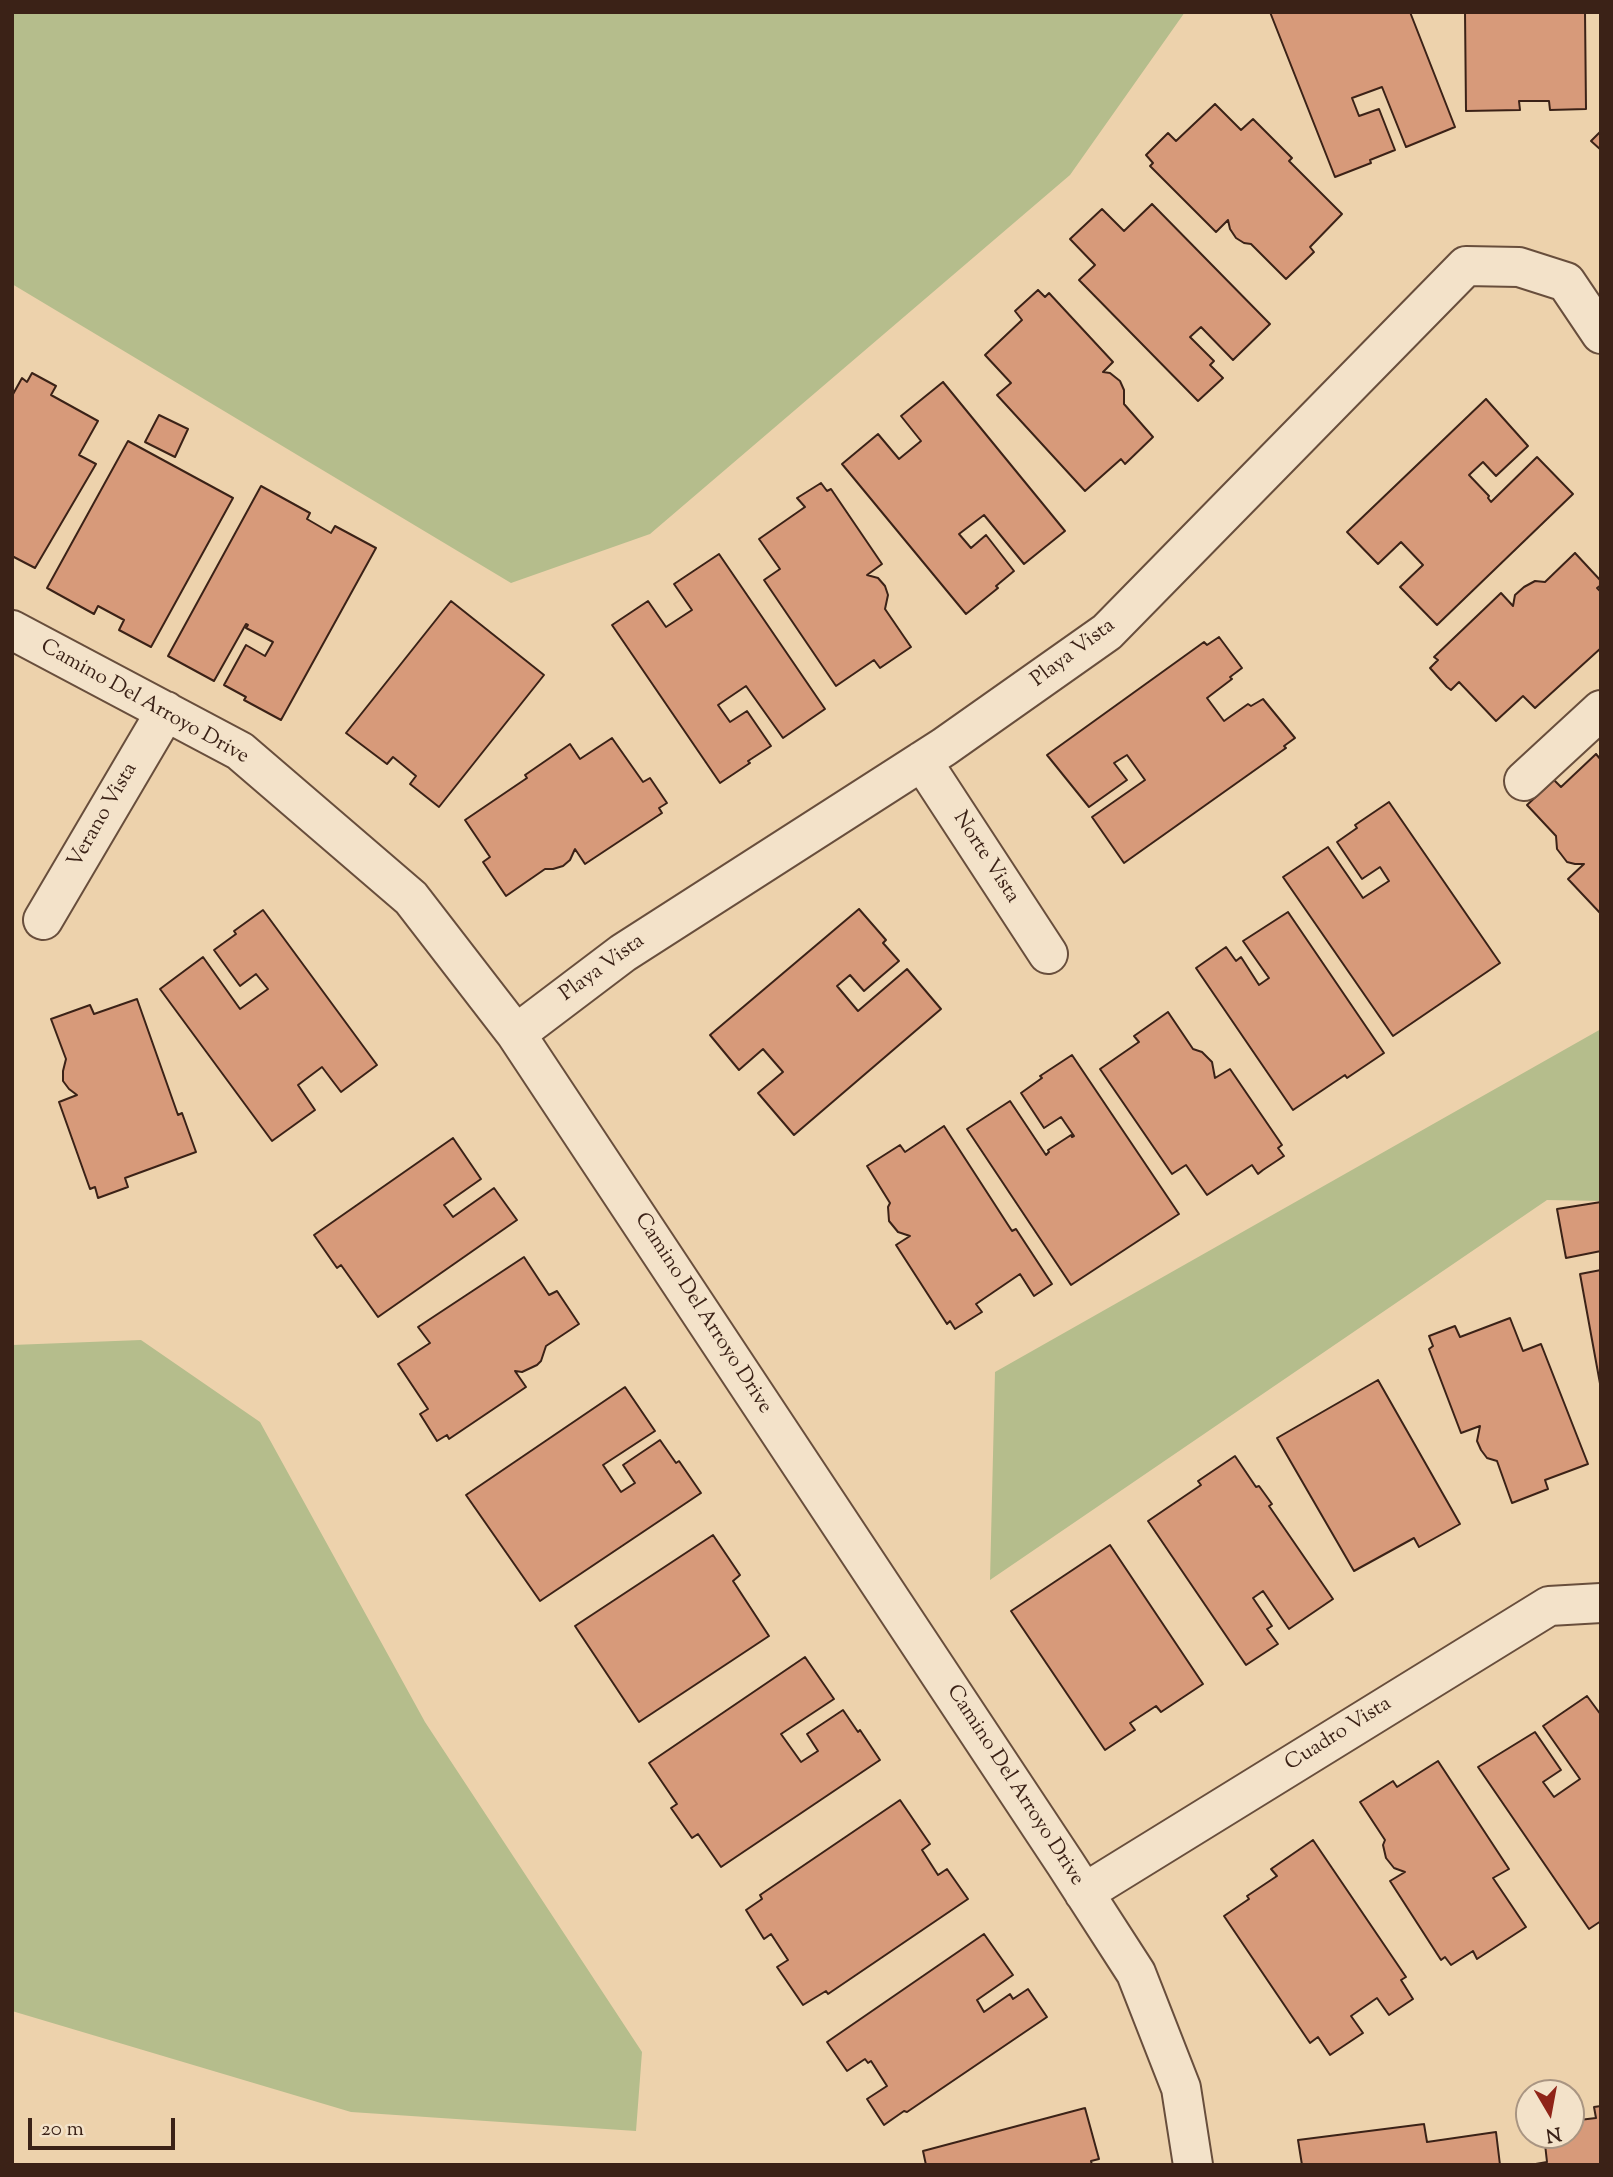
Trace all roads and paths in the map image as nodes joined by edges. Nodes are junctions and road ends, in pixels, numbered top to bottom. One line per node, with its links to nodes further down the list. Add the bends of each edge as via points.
1 (1601, 334): 5 (street, Playa Vista, via 1566,282 1519,267 1466,266 1107,632)
2 (12, 630): 4 (street, Camino Del Arroyo Drive)
3 (1601, 710): 6 (street)
4 (166, 712): 7 (street, Verano Vista); 9 (street, Camino Del Arroyo Drive, via 240,751 411,898)
5 (922, 761): 8 (street, Norte Vista); 9 (street, Playa Vista, via 623,953)
6 (1524, 781)
7 (43, 920)
8 (1048, 954)
9 (516, 1034): 11 (street, Camino Del Arroyo Drive)
10 (1601, 1604): 11 (street, Cuadro Vista, via 1549,1606)
11 (1084, 1893): 12 (street, Camino Del Arroyo Drive, via 1136,1973 1181,2088)
12 (1193, 2165)

